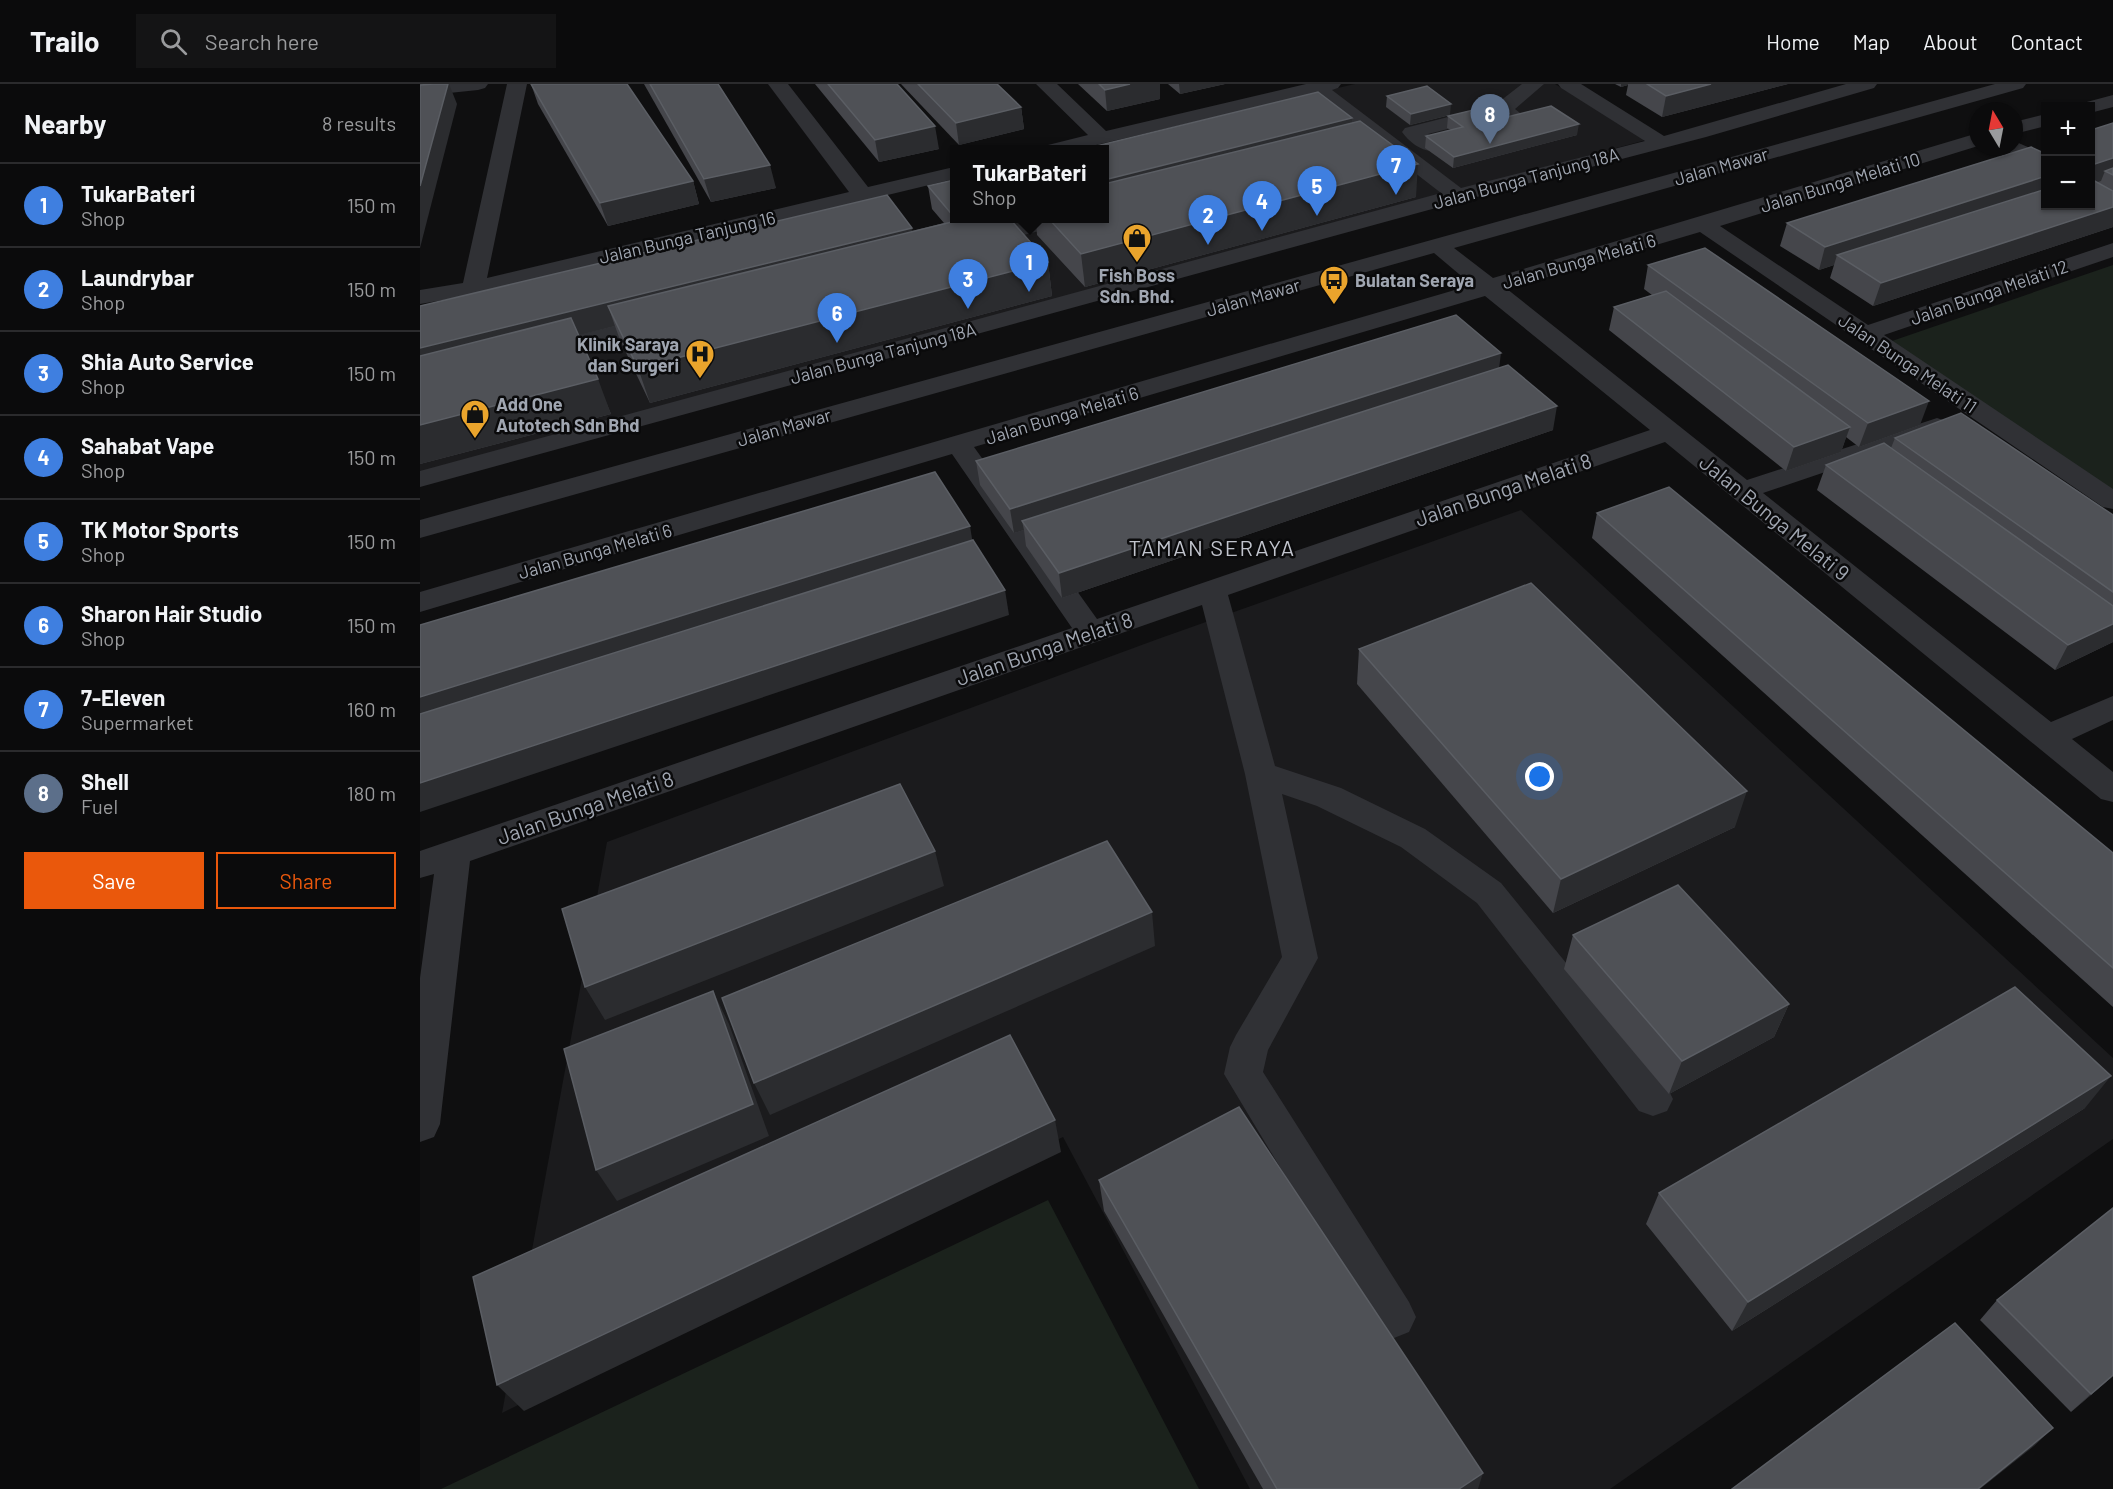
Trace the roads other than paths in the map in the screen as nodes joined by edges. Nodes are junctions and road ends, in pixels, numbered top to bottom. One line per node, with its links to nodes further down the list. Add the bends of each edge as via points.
1 (478, 84): 10 (street)
2 (517, 84): 39 (street)
3 (778, 84): 32 (street)
4 (1046, 84): 19 (street)
5 (1534, 84): 13 (street)
6 (1568, 84): 20 (street)
7 (1867, 84): 17 (street, Jalan Bunga Tanjung 18A)
8 (2016, 84): 27 (street, Jalan Mawar)
9 (1312, 86): 18 (street); 19 (street)
10 (420, 90)
11 (2113, 100): 12 (street)
12 (2095, 106)
13 (1502, 109): 15 (street); 24 (street, via 1412,132)
14 (2041, 121): 16 (street)
15 (1524, 124)
16 (2023, 126)
17 (1699, 133): 20 (street, Jalan Bunga Tanjung 18A); 27 (street)
18 (1383, 137): 22 (street); 31 (street)
19 (1102, 138): 23 (street)
20 (1662, 142): 29 (street, Jalan Bunga Tanjung 18A)
21 (1969, 142): 34 (street, Jalan Bunga Melati 10)
22 (1359, 143)
23 (1075, 145)
24 (1431, 146)
25 (1558, 148): 29 (street)
26 (2023, 152): 28 (street)
27 (1743, 160): 36 (street, Jalan Mawar)
28 (2041, 160)
29 (1581, 164): 31 (street, Jalan Bunga Tanjung 18A, via 1486,188)
30 (950, 174): 32 (street, Jalan Bunga Tanjung 16)
31 (1462, 185): 47 (street, Jalan Bunga Tanjung 18A)
32 (863, 195): 39 (street, Jalan Bunga Tanjung 16)
33 (1046, 223): 35 (street)
34 (1703, 225): 38 (street, Jalan Bunga Melati 6); 42 (street, Jalan Bunga Melati 11)
35 (958, 245)
36 (1437, 245): 38 (street, Jalan Bunga Melati 9); 50 (street, Jalan Mawar)
37 (2113, 250): 42 (street, Jalan Bunga Melati 12)
38 (1490, 287): 45 (street, Jalan Bunga Melati 9); 46 (street, Jalan Bunga Melati 6)
39 (473, 288): 40 (street, Jalan Bunga Tanjung 16)
40 (420, 297)
41 (680, 316): 43 (street)
42 (1865, 334): 44 (street, Jalan Bunga Melati 11)
43 (518, 357)
44 (1980, 411): 48 (street); 49 (street, Jalan Bunga Melati 11)
45 (1669, 432): 48 (street, Jalan Bunga Melati 9); 51 (street, Jalan Bunga Melati 8)
46 (959, 445): 52 (street, Jalan Bunga Melati 6); 53 (street)
47 (420, 479)
48 (1742, 491): 55 (street, Jalan Bunga Melati 9)
49 (2113, 501)
50 (420, 529)
51 (1211, 590): 53 (street, Jalan Bunga Melati 8); 56 (street)
52 (420, 602)
53 (1090, 633): 58 (street, Jalan Bunga Melati 8)
54 (2113, 707): 55 (street)
55 (2048, 737): 57 (street, Jalan Bunga Melati 9)
56 (1261, 774): 59 (street, via 1329,797 1413,838 1489,893); 61 (street, via 1300,958 1249,1047 1243,1074)
57 (2113, 790)
58 (437, 860): 60 (street)
59 (1653, 1099)
60 (420, 1124)
61 (1394, 1317)

